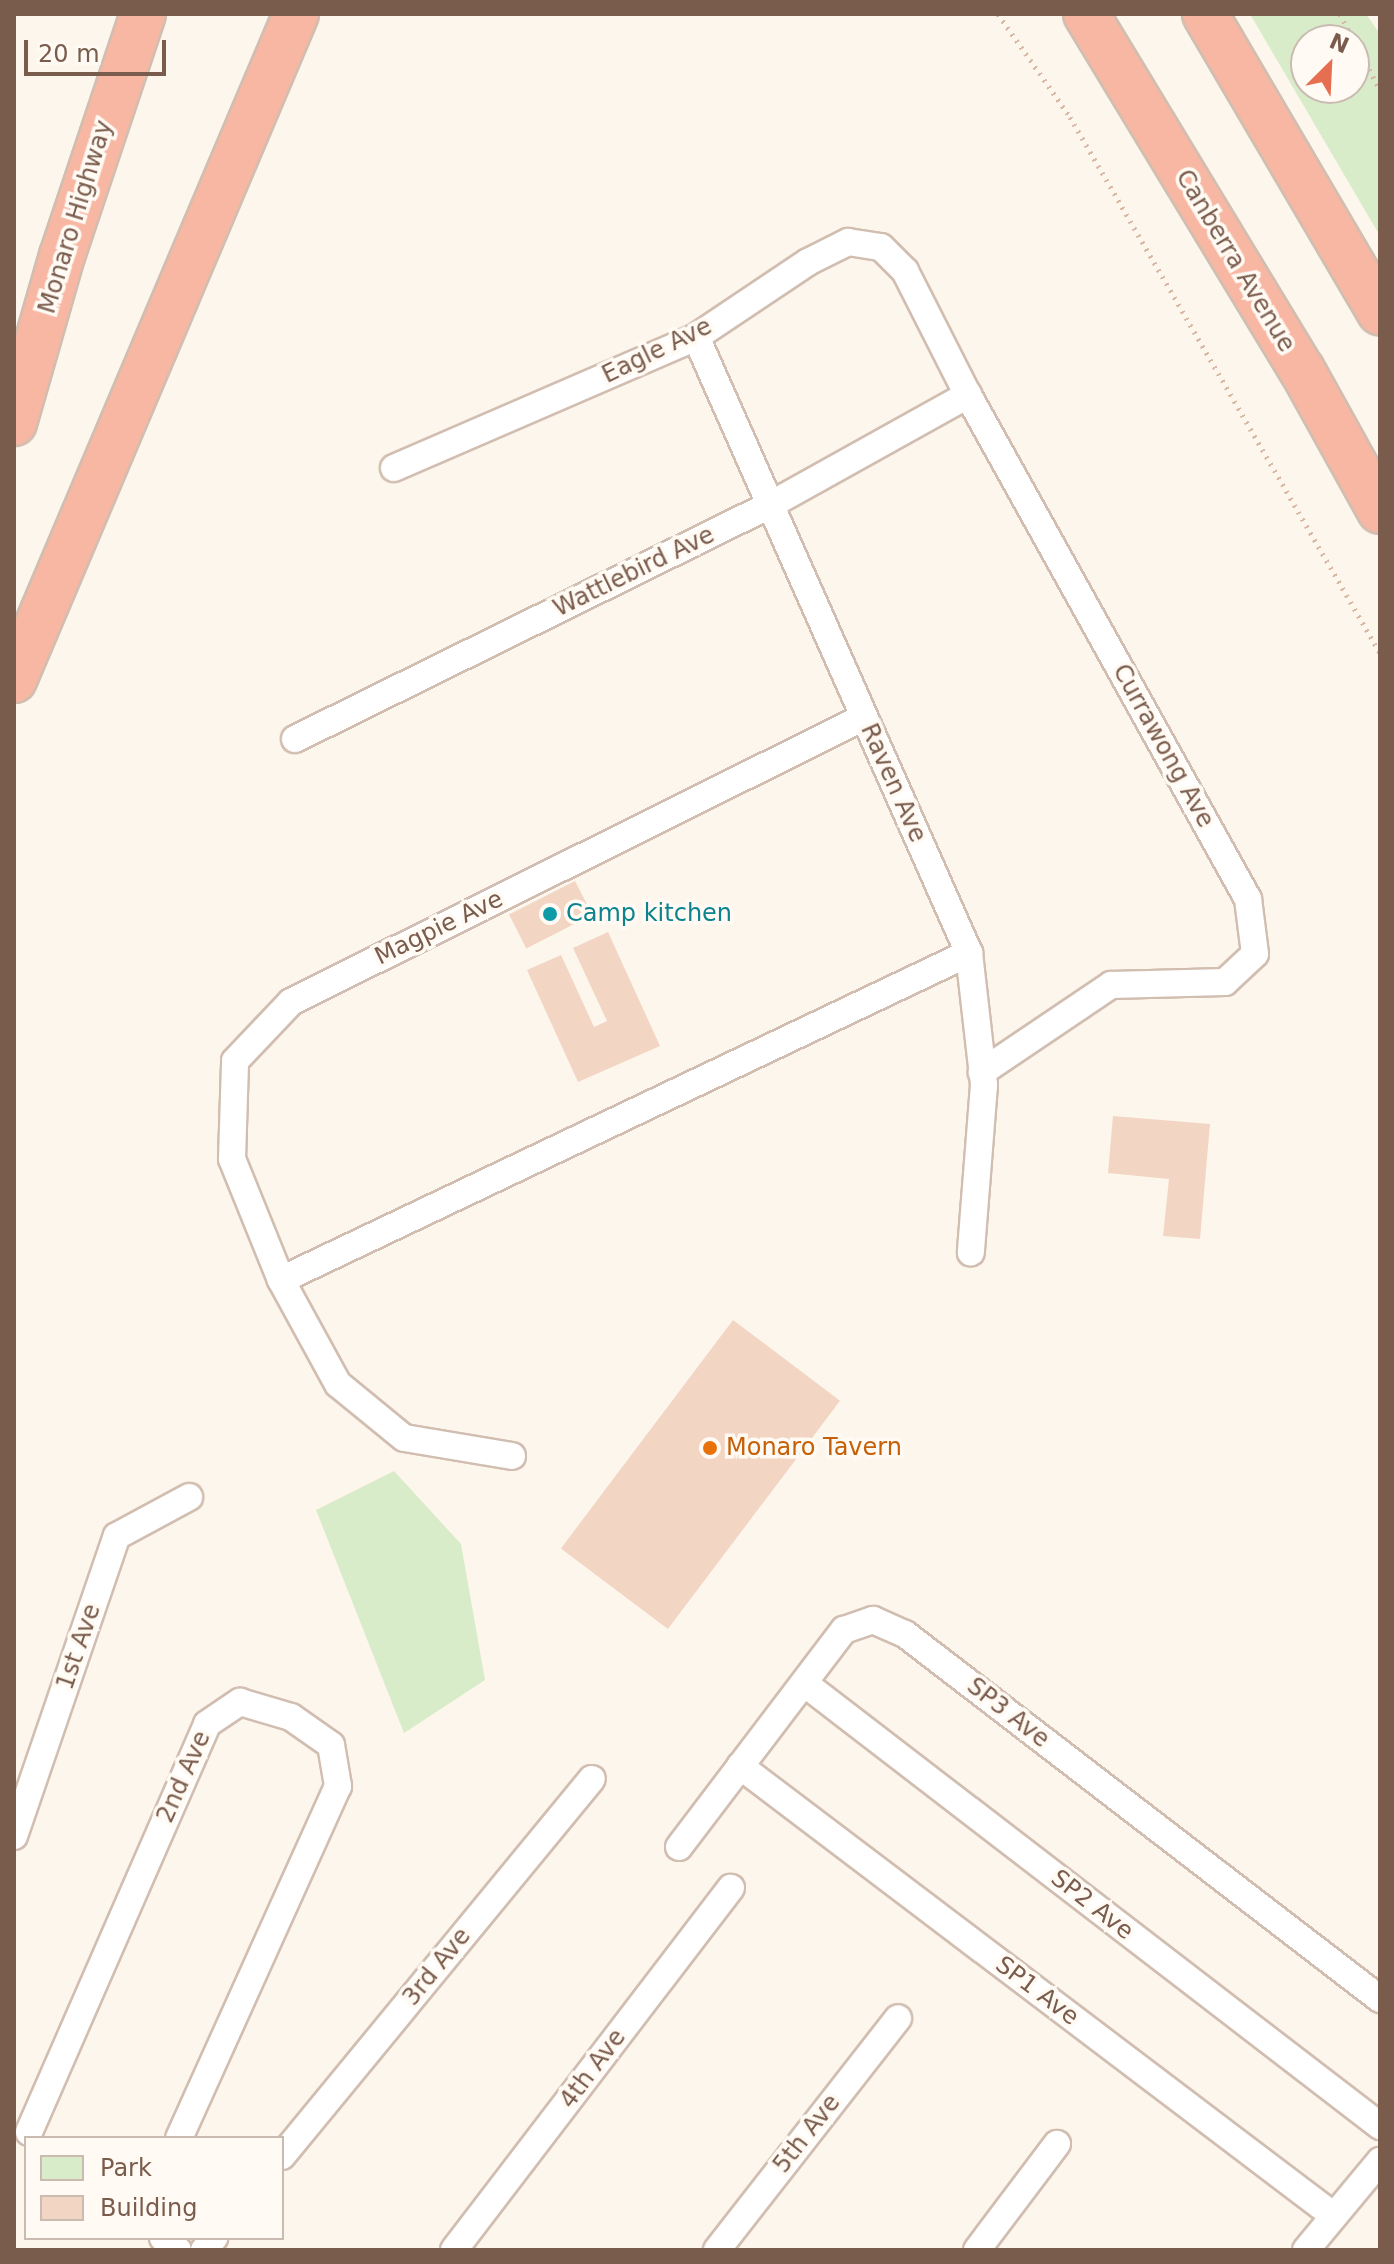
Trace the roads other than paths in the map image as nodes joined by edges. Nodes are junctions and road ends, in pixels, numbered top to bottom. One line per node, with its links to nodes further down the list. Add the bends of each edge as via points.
1 (143, 14): 12 (highway, Monaro Highway, via 62,256)
2 (296, 14): 16 (highway)
3 (1070, 14): 7 (highway)
4 (1079, 14): 7 (highway)
5 (1086, 14): 7 (highway, Canberra Avenue)
6 (1205, 14): 9 (highway)
7 (1108, 53): 15 (highway, Canberra Avenue, via 1302,370)
8 (905, 271): 10 (lane, Eagle Ave, via 881,247 848,242 808,262); 11 (lane, Currawong Ave)
9 (1380, 312)
10 (696, 337): 13 (lane, Eagle Ave); 14 (lane, Raven Ave)
11 (968, 395): 14 (lane, Wattlebird Ave); 20 (lane, Currawong Ave, via 1248,899 1255,954 1225,982 1111,985)
12 (14, 423)
13 (394, 468)
14 (770, 505): 17 (lane, Raven Ave); 18 (lane, Wattlebird Ave)
15 (1380, 511)
16 (14, 680)
17 (864, 717): 19 (lane, Raven Ave); 22 (lane, Magpie Ave, via 291,1002 235,1061 232,1159)
18 (295, 739)
19 (969, 953): 20 (lane, Raven Ave); 22 (lane)
20 (982, 1072): 21 (lane, Raven Ave)
21 (971, 1252)
22 (281, 1280): 23 (lane, Magpie Ave, via 338,1384 404,1438)
23 (512, 1456)
24 (189, 1497): 28 (lane, 1st Ave, via 117,1536)
25 (804, 1683): 26 (lane, SP3 Ave); 31 (lane, SP3 Ave, via 844,1630 873,1620 905,1634); 33 (lane, SP2 Ave)
26 (740, 1766): 29 (lane, SP3 Ave); 39 (lane, SP1 Ave)
27 (592, 1779): 37 (lane, 3rd Ave)
28 (14, 1836)
29 (679, 1847)
30 (731, 1888): 40 (lane, 4th Ave)
31 (1380, 1999)
32 (898, 2018): 41 (lane, 5th Ave)
33 (1380, 2126)
34 (26, 2130): 35 (lane, 2nd Ave, via 207,1724 240,1702 291,1717 331,1745 338,1786)
35 (180, 2136)
36 (1057, 2144): 42 (lane)
37 (284, 2154)
38 (1380, 2161): 39 (lane)
39 (1334, 2216): 43 (lane)
40 (454, 2250)
41 (717, 2250)
42 (977, 2250)
43 (1306, 2250)

